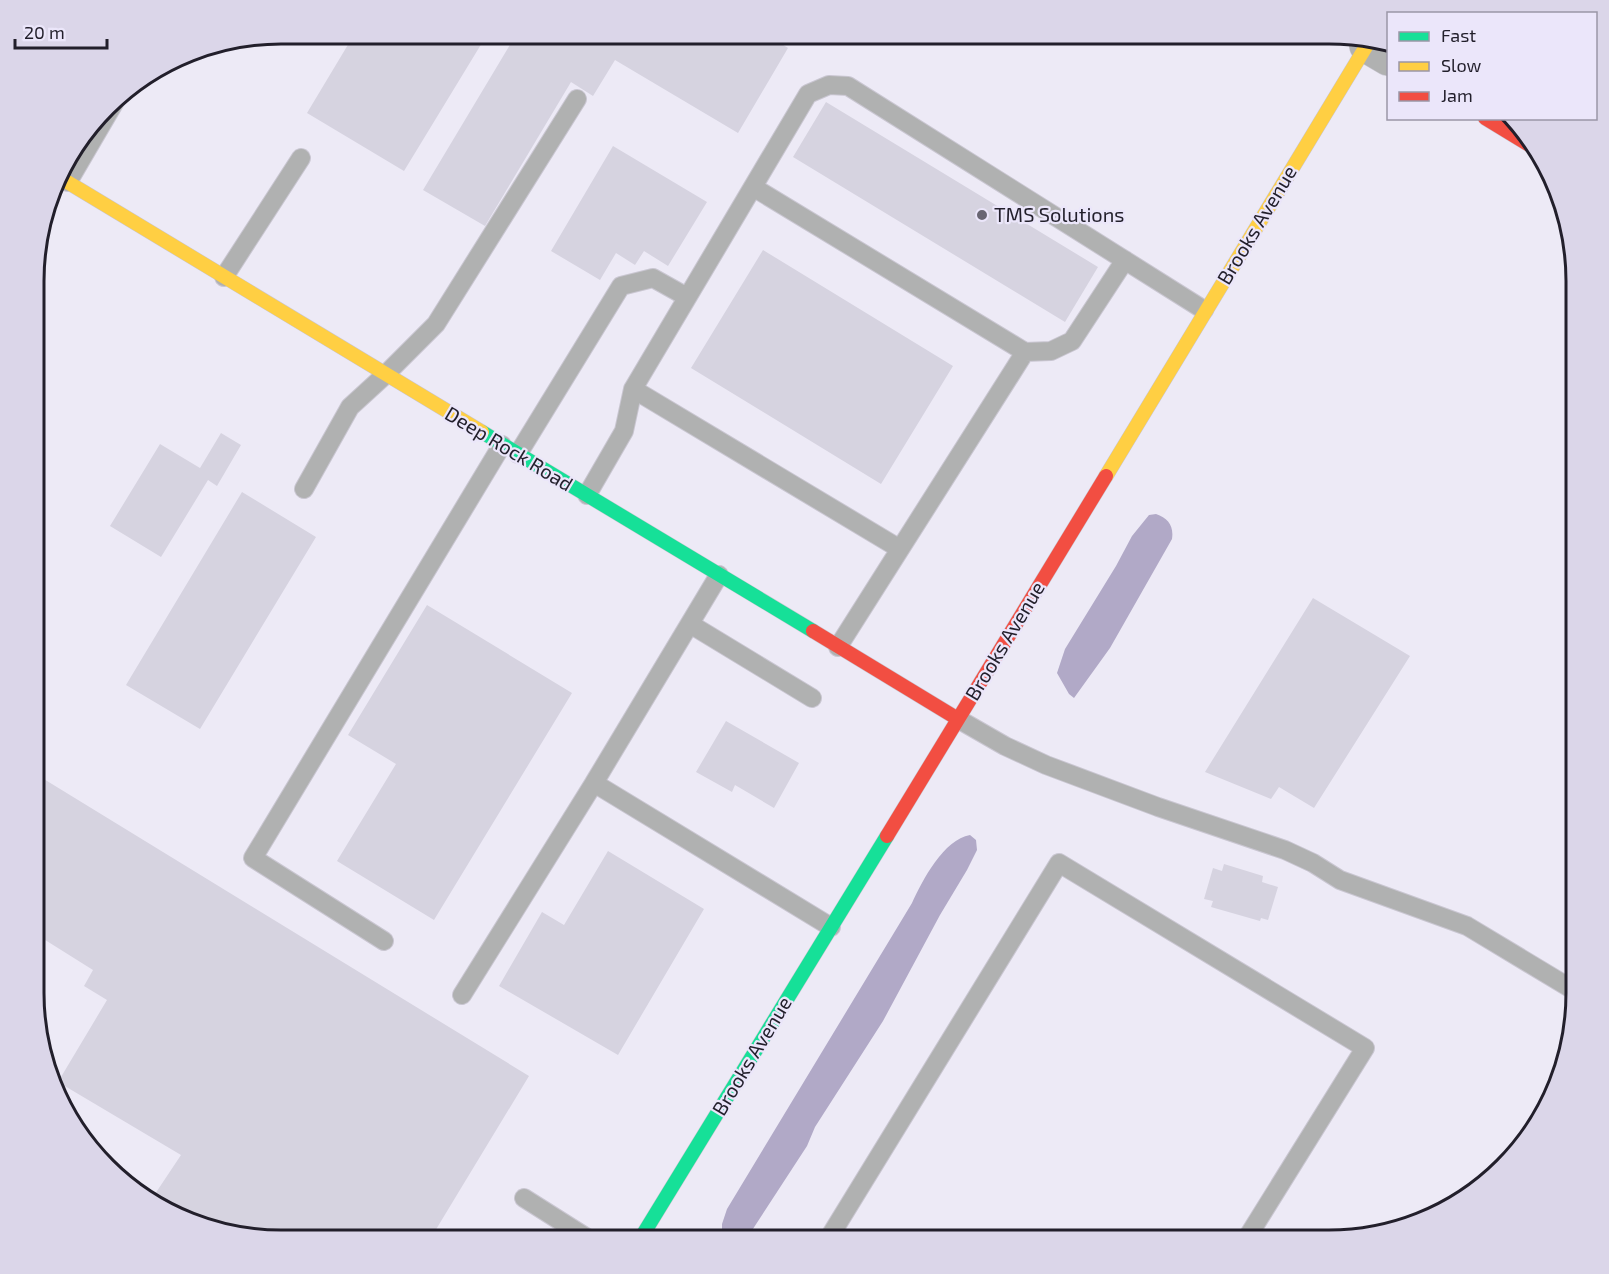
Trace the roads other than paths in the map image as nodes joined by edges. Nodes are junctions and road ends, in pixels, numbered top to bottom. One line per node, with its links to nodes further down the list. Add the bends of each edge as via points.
1 (1375, 48): 13 (main road, Brooks Avenue)
2 (577, 99): 15 (lane, via 436,324)
3 (1488, 120): 4 (main road)
4 (1517, 138)
5 (83, 150): 7 (lane)
6 (301, 158): 11 (lane)
7 (73, 166)
8 (66, 181): 11 (main road, Deep Rock Road)
9 (753, 187): 10 (lane, via 808,94 829,84 848,86); 12 (lane); 14 (lane)
10 (1125, 260): 13 (lane); 14 (lane, via 1072,341 1051,351)
11 (224, 277): 15 (main road, Deep Rock Road)
12 (687, 297): 16 (lane); 17 (lane, via 653,278 621,286)
13 (1204, 310): 25 (main road, Brooks Avenue)
14 (1025, 352): 20 (lane)
15 (385, 375): 17 (main road, Deep Rock Road); 18 (lane, via 350,407)
16 (633, 389): 19 (lane, via 624,431); 20 (lane)
17 (510, 449): 19 (main road, Deep Rock Road); 28 (lane, via 253,858)
18 (304, 489)
19 (587, 495): 21 (main road, Deep Rock Road)
20 (900, 549): 23 (lane)
21 (719, 575): 22 (lane); 23 (main road, Deep Rock Road)
22 (690, 624): 24 (lane); 26 (lane)
23 (838, 647): 25 (main road, Deep Rock Road)
24 (812, 698)
25 (958, 719): 27 (main road, Brooks Avenue); 29 (lane, via 1046,765 1285,850 1340,880 1467,926)
26 (594, 783): 27 (lane); 30 (lane)
27 (831, 927): 33 (main road, Brooks Avenue)
28 (384, 941)
29 (1566, 986)
30 (462, 995)
31 (524, 1198): 32 (lane)
32 (575, 1230)
33 (646, 1230)
34 (834, 1230): 35 (lane, via 1059,863 1365,1048)
35 (1252, 1230)

